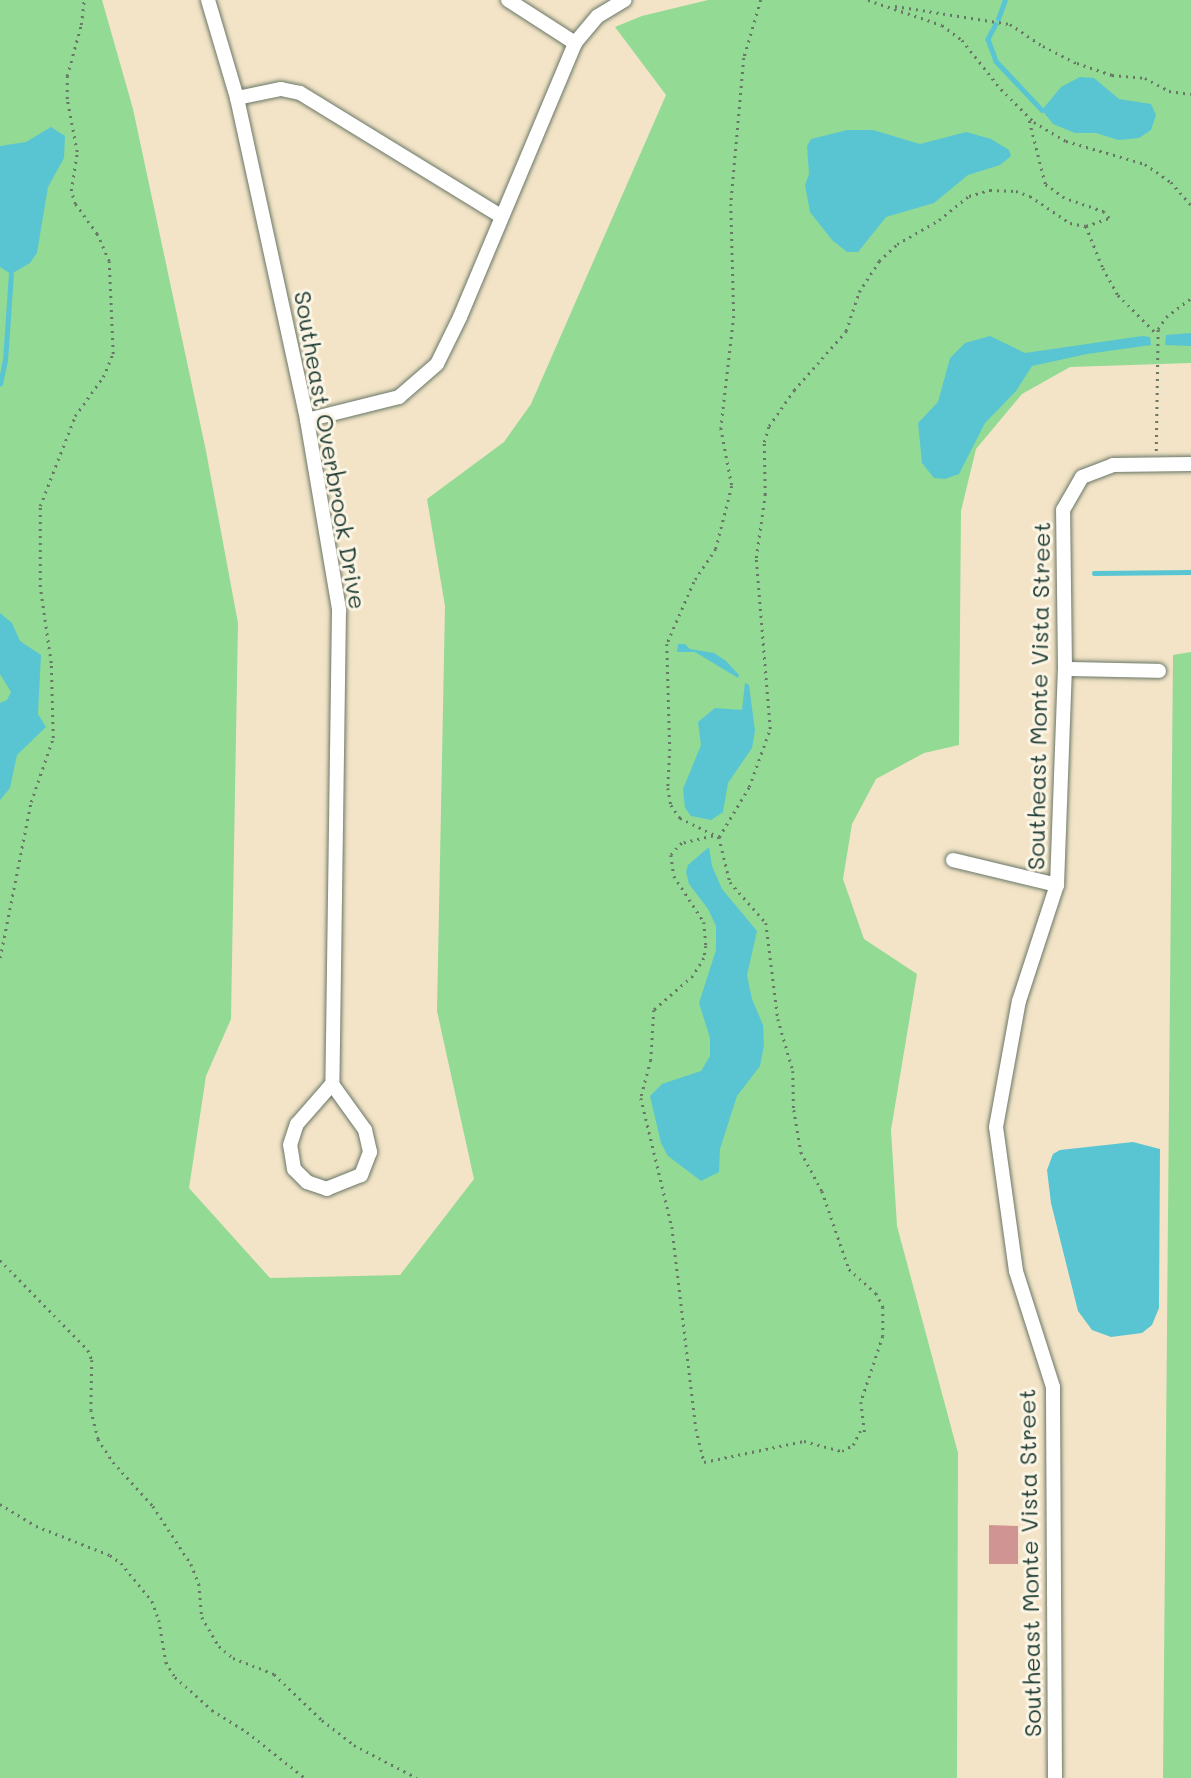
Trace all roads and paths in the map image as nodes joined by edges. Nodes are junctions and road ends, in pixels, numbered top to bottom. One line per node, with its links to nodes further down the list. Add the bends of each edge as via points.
1 (84, 0): 26 (path, via 82,25 66,76 77,152 71,191 109,261 113,354 75,416 40,506 40,595 50,657 53,738 31,802)
2 (208, 0): 10 (street, Southeast Overbrook Drive)
3 (508, 0): 8 (street)
4 (625, 0): 8 (street, via 598,16)
5 (761, 0): 22 (path, via 744,58 731,204 734,316 721,428 732,486 716,549 694,582 667,648 669,796 680,818)
6 (868, 0): 7 (path)
7 (884, 5): 9 (path, via 1010,24 1077,63 1112,75 1146,78 1169,91); 11 (path, via 929,19 952,32)
8 (575, 43): 13 (street)
9 (1191, 94)
10 (237, 98): 13 (street, via 281,89 300,93); 17 (street, Southeast Overbrook Drive)
11 (1028, 117): 12 (path, via 1066,141 1145,164 1171,182); 14 (path, via 1045,184 1063,198 1109,216)
12 (1191, 205)
13 (501, 216): 17 (street, via 460,317 437,363 420,381 399,397)
14 (1086, 226): 16 (path, via 1118,295); 23 (path, via 1060,219 1016,191 990,190 969,196 879,261 859,292 846,331 769,426 763,449 765,495 756,558 770,729 749,787)
15 (1191, 298): 16 (path, via 1166,317)
16 (1157, 335): 18 (path)
17 (307, 420): 27 (street, Southeast Overbrook Drive, via 339,610)
18 (1156, 464): 19 (street); 20 (street, Southeast Monte Vista Street, via 1113,465 1082,477 1063,510)
19 (1191, 464)
20 (1065, 669): 21 (street); 25 (street, Southeast Monte Vista Street)
21 (1159, 671)
22 (713, 836): 23 (path); 29 (path, via 677,845 671,855 673,873 705,926 706,946 693,976 654,1010 651,1060 641,1098 672,1227 704,1462 804,1441 842,1451 853,1445)
23 (719, 837): 29 (path, via 730,882 764,918 768,929 778,1018 793,1071 801,1152 822,1191 849,1269 876,1293 883,1307 883,1336 862,1396)
24 (953, 860): 25 (street)
25 (1057, 885): 34 (street, Southeast Monte Vista Street, via 1019,1001 996,1128 1016,1271 1053,1387)
26 (0, 958)
27 (332, 1084): 27 (street, via 297,1124 290,1145 294,1169 307,1182 327,1189 361,1175 370,1152 365,1130)
28 (0, 1259): 33 (path, via 88,1350 92,1360 90,1410 98,1439 153,1506 191,1564 199,1584 202,1617 219,1646 233,1658 274,1674 354,1745)
29 (863, 1424): 30 (path)
30 (865, 1436)
31 (0, 1504): 32 (path, via 117,1560 152,1601 166,1662 175,1678)
32 (305, 1778)
33 (417, 1778)
34 (1055, 1778)

